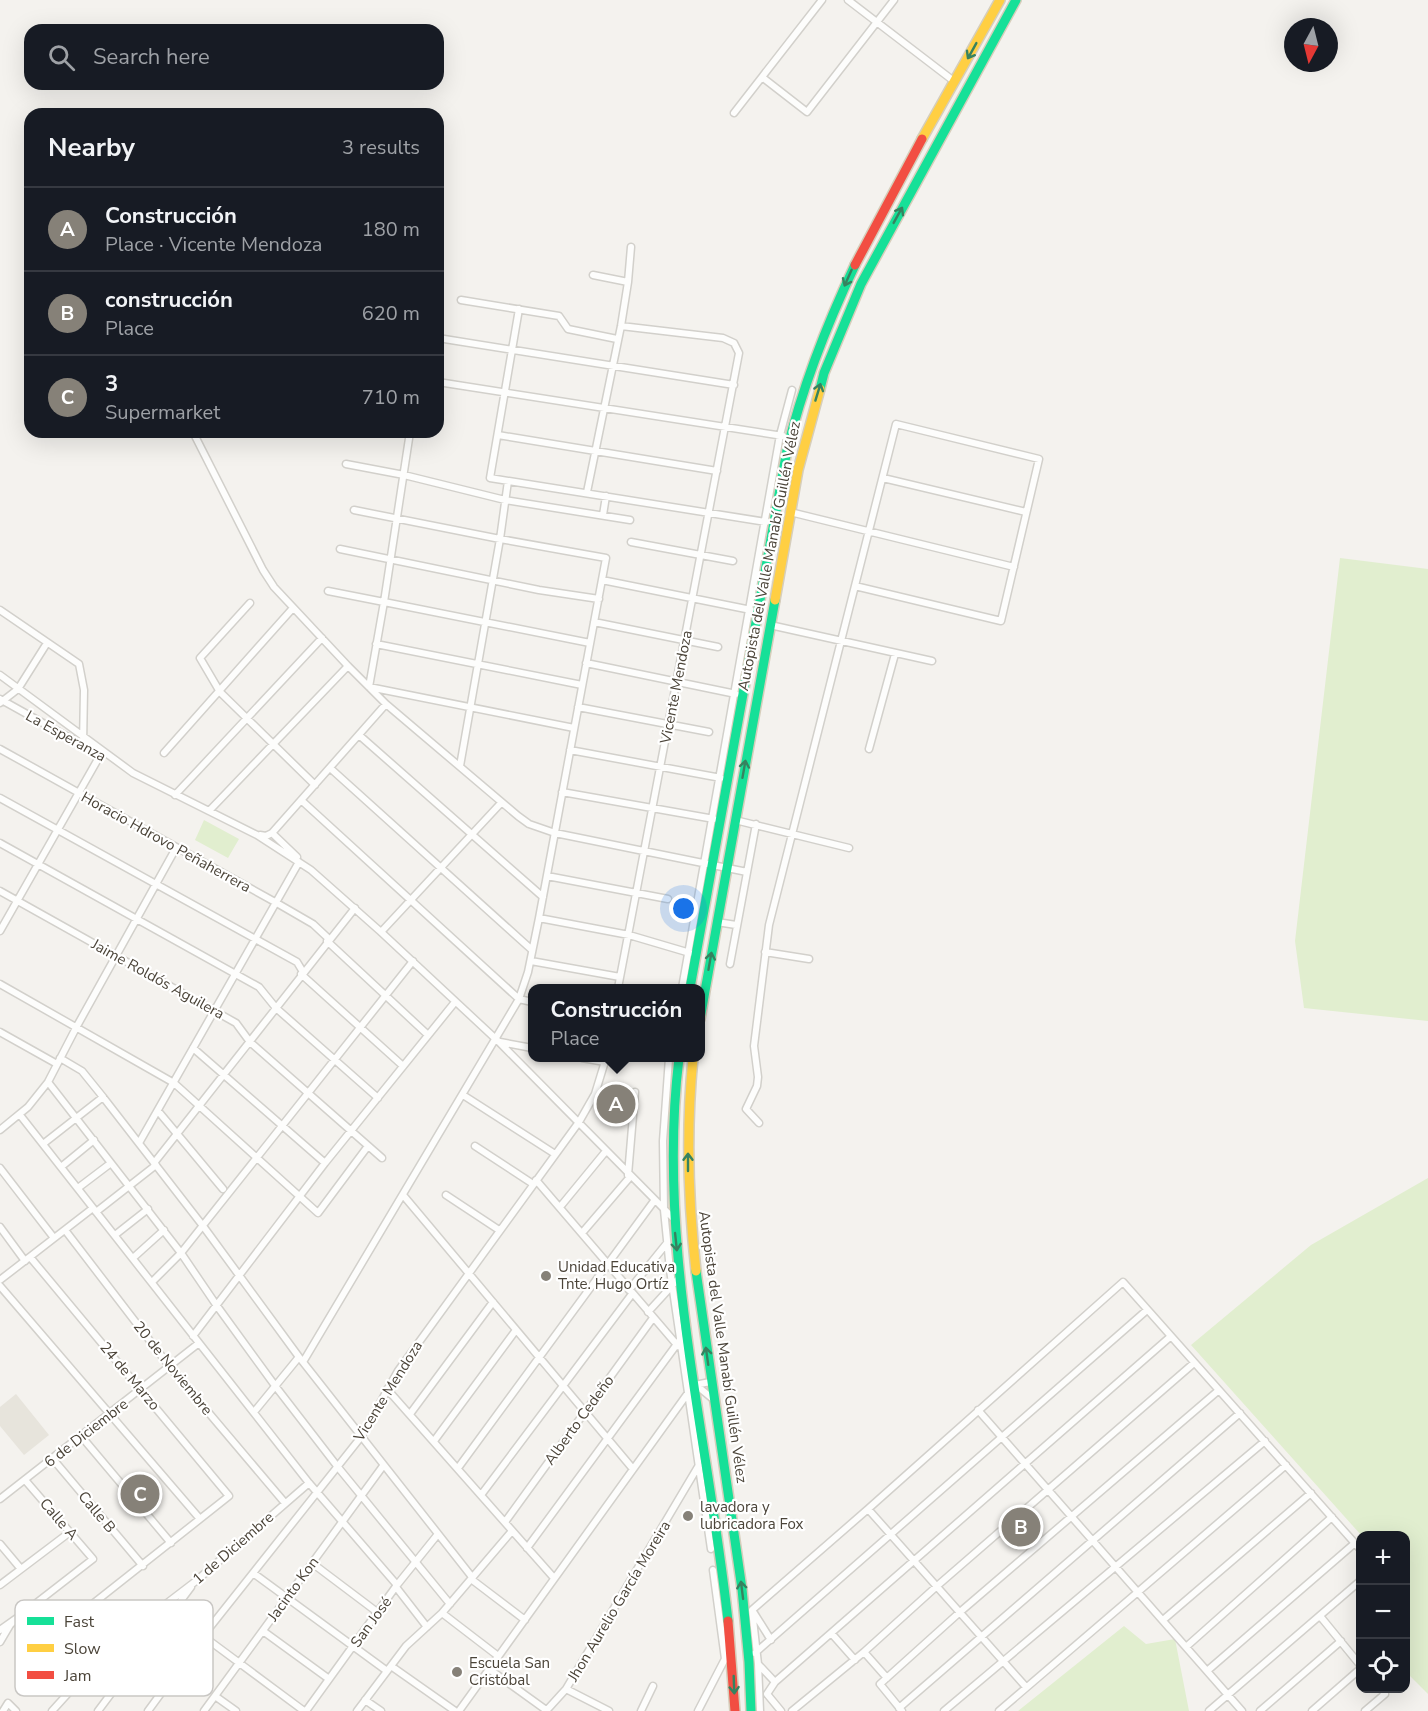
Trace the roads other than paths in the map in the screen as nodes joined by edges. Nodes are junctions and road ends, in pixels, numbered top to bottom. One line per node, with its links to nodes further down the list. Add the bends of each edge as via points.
1 (822, 0): 7 (street)
2 (848, 0): 6 (street)
3 (894, 0): 6 (street)
4 (1000, 0): 8 (main road, Autopista del Valle Manabí Guillén Vélez, one-way to 8)
5 (1016, 0): 42 (main road, Autopista del Valle Manabí Guillén Vélez, one-way to 5, via 814,403 848,312 882,242)
6 (877, 23): 7 (street, via 807,112); 8 (street)
7 (762, 77): 9 (street)
8 (955, 82): 27 (main road, Autopista del Valle Manabí Guillén Vélez, one-way to 27, via 851,270)
9 (734, 113)
10 (631, 247): 12 (street)
11 (593, 275): 12 (street)
12 (628, 282): 15 (street)
13 (461, 300): 14 (street)
14 (519, 309): 16 (street, via 559,316 568,329); 18 (street)
15 (621, 326): 16 (street); 21 (street, Vicente Mendoza, via 729,339 739,353)
16 (617, 339): 19 (street)
17 (444, 340): 18 (street)
18 (512, 350): 19 (street); 23 (street)
19 (612, 366): 21 (street); 24 (street)
20 (444, 383): 23 (street)
21 (734, 385): 25 (street, Vicente Mendoza)
22 (792, 390): 27 (street)
23 (505, 392): 24 (street); 26 (street)
24 (603, 408): 25 (street); 30 (street)
25 (725, 427): 27 (street); 32 (street, Vicente Mendoza)
26 (498, 435): 30 (street); 35 (street, via 490,478)
27 (785, 436): 46 (main road, Autopista del Valle Manabí Guillén Vélez)
28 (196, 438): 63 (street, via 267,577)
29 (409, 438): 33 (street)
30 (595, 450): 32 (street); 36 (street)
31 (346, 464): 33 (street)
32 (717, 471): 40 (street, Vicente Mendoza)
33 (404, 475): 38 (street); 44 (street)
34 (883, 478): 41 (street); 41 (street, via 896,424 1039,459); 47 (street)
35 (507, 481): 36 (street); 38 (street)
36 (587, 492): 37 (street)
37 (606, 495): 40 (street); 43 (street)
38 (506, 500): 43 (street); 48 (street)
39 (354, 510): 44 (street)
40 (710, 512): 46 (street); 51 (street, Vicente Mendoza)
41 (1026, 512): 54 (street)
42 (790, 513): 47 (street); 68 (main road, Autopista del Valle Manabí Guillén Vélez)
43 (603, 515): 45 (street)
44 (398, 518): 48 (street); 52 (street)
45 (630, 520)
46 (769, 522): 65 (main road, Autopista del Valle Manabí Guillén Vélez)
47 (869, 532): 54 (street); 57 (street)
48 (500, 539): 55 (street); 56 (street, via 606,558)
49 (631, 542): 51 (street)
50 (340, 549): 52 (street)
51 (702, 554): 53 (street); 59 (street, Vicente Mendoza)
52 (391, 559): 55 (street); 61 (street)
53 (733, 561)
54 (1014, 567): 57 (street, via 1001,621)
55 (491, 579): 60 (street); 66 (street)
56 (602, 580): 59 (street); 60 (street)
57 (855, 586): 71 (street)
58 (328, 591): 61 (street)
59 (693, 597): 65 (street); 70 (street, Vicente Mendoza)
60 (599, 599): 67 (street)
61 (384, 602): 66 (street); 74 (street)
62 (250, 603): 86 (street, via 200,658)
63 (293, 608): 69 (street); 86 (street)
64 (0, 610): 72 (street)
65 (753, 610): 87 (main road, Autopista del Valle Manabí Guillén Vélez)
66 (483, 622): 73 (street); 79 (street)
67 (594, 622): 70 (street); 73 (street)
68 (770, 625): 71 (street); 118 (main road, Autopista del Valle Manabí Guillén Vélez, one-way to 68)
69 (322, 638): 80 (street); 92 (street)
70 (685, 639): 75 (street); 82 (street, Vicente Mendoza)
71 (841, 642): 76 (street); 123 (street)
72 (47, 643): 85 (street); 97 (street, via 79,664 84,690)
73 (590, 643): 78 (street)
74 (376, 644): 79 (street); 84 (street)
75 (718, 647)
76 (895, 654): 77 (street); 99 (street)
77 (932, 662)
78 (586, 663): 82 (street); 83 (street)
79 (476, 665): 83 (street); 90 (street)
80 (348, 666): 84 (street); 98 (street)
81 (0, 675): 85 (street)
82 (677, 681): 87 (street); 93 (street, Vicente Mendoza)
83 (582, 685): 91 (street)
84 (369, 687): 89 (street); 90 (street)
85 (18, 689): 88 (street); 97 (street)
86 (220, 692): 92 (street); 102 (street)
87 (738, 695): 107 (main road, Autopista del Valle Manabí Guillén Vélez)
88 (1, 701): 97 (street, La Esperanza)
89 (386, 704): 96 (street); 104 (street)
90 (469, 707): 94 (street); 104 (street)
91 (578, 707): 93 (street); 94 (street)
92 (246, 719): 98 (street); 111 (street)
93 (669, 724): 95 (street); 105 (street, Vicente Mendoza)
94 (574, 728): 101 (street)
95 (709, 732)
96 (359, 735): 106 (street); 125 (street)
97 (83, 742): 103 (street, La Esperanza)
98 (274, 745): 108 (street); 116 (street)
99 (869, 748)
100 (0, 749): 110 (street, Horacio Hdrovo Peñaherrera)
101 (570, 750): 105 (street); 109 (street)
102 (164, 753)
103 (101, 754): 110 (street); 111 (street, La Esperanza)
104 (460, 766): 114 (street)
105 (661, 766): 107 (street); 115 (street, Vicente Mendoza)
106 (330, 768): 108 (street); 133 (street)
107 (723, 778): 117 (main road, Autopista del Valle Manabí Guillén Vélez)
108 (315, 785): 113 (street)
109 (562, 792): 115 (street); 122 (street)
110 (78, 793): 120 (street); 127 (street, Horacio Hdrovo Peñaherrera)
111 (175, 795): 116 (street, La Esperanza)
112 (0, 798): 120 (street)
113 (301, 800): 121 (street); 144 (street)
114 (501, 803): 122 (street, via 529,824); 125 (street)
115 (653, 808): 117 (street); 129 (street, Vicente Mendoza)
116 (209, 811): 124 (street, La Esperanza)
117 (716, 819): 132 (main road, Autopista del Valle Manabí Guillén Vélez)
118 (735, 820): 119 (street); 134 (main road, Autopista del Valle Manabí Guillén Vélez)
119 (756, 824): 123 (street); 136 (street)
120 (58, 829): 131 (street); 138 (street)
121 (272, 832): 124 (street); 135 (street)
122 (555, 833): 129 (street); 137 (street)
123 (793, 834): 128 (street); 157 (street)
124 (257, 835): 130 (street, La Esperanza)
125 (471, 835): 133 (street); 141 (street)
126 (0, 843): 131 (street)
127 (176, 848): 138 (street); 145 (street, Horacio Hdrovo Peñaherrera)
128 (849, 848)
129 (645, 852): 132 (street); 140 (street, Vicente Mendoza)
130 (299, 862): 135 (street, La Esperanza); 145 (street)
131 (38, 864): 143 (street); 148 (street)
132 (708, 864): 134 (street); 158 (main road, Autopista del Valle Manabí Guillén Vélez)
133 (441, 867): 144 (street); 156 (street)
134 (727, 868): 136 (street); 149 (main road, Autopista del Valle Manabí Guillén Vélez)
135 (311, 870): 146 (street)
136 (747, 872): 150 (street)
137 (547, 876): 140 (street); 141 (street)
138 (156, 884): 148 (street); 154 (street)
139 (0, 891): 143 (street, Jaime Roldós Aguilera)
140 (637, 892): 142 (street); 153 (street, Vicente Mendoza)
141 (543, 897): 147 (street)
142 (668, 899)
143 (17, 900): 151 (street); 159 (street, Jaime Roldós Aguilera)
144 (411, 900): 152 (street); 173 (street)
145 (275, 902): 154 (street); 155 (street, Horacio Hdrovo Peñaherrera, via 313,924)
146 (355, 908): 152 (street); 155 (street)
147 (539, 918): 153 (street); 156 (street)
148 (137, 919): 159 (street); 164 (street)
149 (717, 922): 150 (street); 171 (main road, Autopista del Valle Manabí Guillén Vélez, one-way to 149)
150 (736, 926): 163 (street)
151 (0, 931)
152 (381, 932): 161 (street)
153 (628, 935): 158 (street); 166 (street, Vicente Mendoza)
154 (254, 939): 164 (street); 165 (street, via 297,962)
155 (328, 940): 165 (street); 172 (street, Horacio Hdrovo Peñaherrera)
156 (532, 950): 162 (street)
157 (765, 952): 160 (street); 206 (street, via 754,1046 757,1086 746,1110)
158 (692, 954): 169 (street); 170 (main road, Autopista del Valle Manabí Guillén Vélez)
159 (117, 956): 177 (street, Jaime Roldós Aguilera); 178 (street)
160 (809, 959)
161 (412, 961): 172 (street); 175 (street)
162 (531, 961): 166 (street); 173 (street)
163 (730, 964)
164 (235, 973): 176 (street, via 260,987); 177 (street)
165 (302, 973): 176 (street); 179 (street)
166 (620, 977): 168 (street, Vicente Mendoza)
167 (0, 984): 178 (street)
168 (619, 984)
169 (683, 984)
170 (690, 984)
171 (705, 990)
172 (384, 996): 179 (street); 181 (street, Horacio Hdrovo Peñaherrera)
173 (519, 999): 174 (street); 182 (street)
174 (528, 1001)
175 (456, 1002): 181 (street); 182 (street)
176 (276, 1008): 183 (street); 186 (street)
177 (214, 1010): 183 (street, Jaime Roldós Aguilera, via 236,1023); 185 (street)
178 (77, 1026): 187 (street); 195 (street)
179 (359, 1028): 186 (street); 192 (street)
180 (0, 1032): 187 (street)
181 (428, 1035): 192 (street)
182 (498, 1041): 184 (street); 198 (street); 205 (street)
183 (250, 1042): 193 (street); 197 (street, Jaime Roldós Aguilera)
184 (528, 1047)
185 (193, 1048): 193 (street); 195 (street)
186 (334, 1059): 197 (street); 200 (street)
187 (59, 1061): 194 (street); 199 (street, via 82,1071)
188 (604, 1062): 205 (street, Vicente Mendoza, via 595,1094)
189 (669, 1062): 237 (street, via 663,1141)
190 (679, 1062): 238 (main road, Autopista del Valle Manabí Guillén Vélez, via 673,1128)
191 (693, 1062): 273 (main road, Autopista del Valle Manabí Guillén Vélez, one-way to 191, via 689,1216)
192 (403, 1066): 200 (street)
193 (224, 1075): 201 (street); 207 (street)
194 (48, 1082): 203 (street); 204 (street)
195 (174, 1083): 201 (street); 202 (street)
196 (635, 1092): 225 (street)
197 (308, 1093): 207 (street); 209 (street, Jaime Roldós Aguilera)
198 (463, 1095): 217 (street); 230 (street)
199 (103, 1097): 204 (street); 212 (street)
200 (378, 1098): 209 (street)
201 (200, 1107): 210 (street); 218 (street)
202 (158, 1111): 210 (street); 212 (street)
203 (20, 1115): 208 (street); 213 (street)
204 (76, 1117): 211 (street); 213 (street)
205 (579, 1122): 216 (street); 217 (street, Vicente Mendoza)
206 (759, 1123)
207 (282, 1126): 218 (street); 222 (street)
208 (0, 1130)
209 (351, 1131): 214 (street, Jaime Roldós Aguilera); 222 (street)
210 (177, 1135): 221 (street); 229 (street)
211 (94, 1140): 220 (street); 223 (street)
212 (139, 1143): 221 (street)
213 (43, 1144): 223 (street)
214 (368, 1146): 219 (street, Jaime Roldós Aguilera); 232 (street, via 318,1213)
215 (475, 1146): 226 (street)
216 (606, 1151): 225 (street); 234 (street)
217 (555, 1154): 226 (street, Vicente Mendoza)
218 (257, 1157): 232 (street); 239 (street)
219 (382, 1158)
220 (111, 1163): 227 (street); 228 (street)
221 (155, 1164): 227 (street); 239 (street)
222 (326, 1164): 232 (street)
223 (61, 1167): 228 (street)
224 (0, 1168): 246 (street)
225 (629, 1176): 233 (street); 244 (street)
226 (535, 1182): 234 (street); 243 (street, Vicente Mendoza)
227 (130, 1187): 235 (street); 236 (street)
228 (78, 1188): 236 (street)
229 (223, 1189)
230 (403, 1195): 252 (street); 270 (street)
231 (446, 1195): 243 (street)
232 (300, 1196): 253 (street)
233 (654, 1201): 237 (street); 251 (street)
234 (560, 1207): 244 (street)
235 (148, 1209): 242 (street); 245 (street)
236 (95, 1210): 241 (street); 245 (street)
237 (664, 1210): 238 (street); 247 (street)
238 (674, 1219): 254 (main road, Autopista del Valle Manabí Guillén Vélez, one-way to 254)
239 (203, 1226): 248 (street); 253 (street)
240 (0, 1227): 250 (street, 24 de Marzo)
241 (65, 1230): 246 (street); 272 (street, 20 de Noviembre)
242 (164, 1230): 248 (street); 249 (street)
243 (500, 1230): 252 (street, Vicente Mendoza)
244 (582, 1233): 251 (street)
245 (115, 1235): 249 (street)
246 (54, 1238): 250 (street)
247 (667, 1243): 258 (street); 259 (street)
248 (181, 1253): 256 (street); 261 (street)
249 (133, 1258): 256 (street)
250 (27, 1259): 255 (street); 278 (street, 24 de Marzo)
251 (607, 1263): 259 (street); 269 (street)
252 (468, 1273): 260 (street); 277 (street, Vicente Mendoza)
253 (240, 1276): 261 (street); 270 (street)
254 (680, 1277): 258 (street, Alberto Cedeño); 274 (main road, Autopista del Valle Manabí Guillén Vélez)
255 (0, 1280)
256 (152, 1282): 265 (street)
257 (0, 1286): 286 (street)
258 (672, 1286): 263 (street, Alberto Cedeño); 267 (street)
259 (631, 1292): 263 (street); 275 (street)
260 (493, 1302): 264 (street); 287 (street)
261 (217, 1306): 265 (street); 276 (street)
262 (1147, 1310): 266 (street); 282 (street, via 1123,1282); 290 (street)
263 (651, 1315): 267 (street); 284 (street, Alberto Cedeño)
264 (516, 1330): 269 (street); 292 (street)
265 (194, 1336): 268 (street)
266 (1170, 1337): 271 (street); 296 (street)
267 (678, 1342): 280 (street); 291 (street)
268 (199, 1343): 272 (street, 6 de Diciembre); 283 (street)
269 (539, 1357): 275 (street); 301 (street)
270 (301, 1359): 276 (street); 289 (street)
271 (1194, 1363): 279 (street); 305 (street)
272 (170, 1367): 278 (street, 6 de Diciembre); 311 (street, 20 de Noviembre)
273 (710, 1382): 274 (street); 281 (main road, Autopista del Valle Manabí Guillén Vélez)
274 (695, 1385): 280 (street); 281 (street); 294 (main road, Autopista del Valle Manabí Guillén Vélez)
275 (562, 1386): 284 (street); 308 (street)
276 (276, 1387): 283 (street); 298 (street)
277 (387, 1389): 287 (street); 289 (street, Vicente Mendoza)
278 (142, 1390): 286 (street, 6 de Diciembre); 315 (street, 24 de Marzo, via 229,1496)
279 (1219, 1390): 285 (street); 313 (street)
280 (688, 1393): 300 (street); 302 (street)
281 (713, 1399): 350 (main road, Autopista del Valle Manabí Guillén Vélez, one-way to 281)
282 (978, 1410): 290 (street); 312 (street)
283 (254, 1412): 304 (street)
284 (585, 1413): 291 (street); 317 (street, Alberto Cedeño)
285 (1240, 1413): 293 (street); 322 (street)
286 (110, 1414): 288 (street, 6 de Diciembre); 315 (street)
287 (410, 1414): 292 (street)
288 (81, 1436): 295 (street, 6 de Diciembre); 323 (street)
289 (361, 1437): 298 (street, Vicente Mendoza); 299 (street)
290 (1002, 1438): 296 (street); 321 (street)
291 (608, 1439): 302 (street); 326 (street)
292 (434, 1441): 301 (street)
293 (1265, 1441): 297 (street); 332 (street)
294 (705, 1457): 300 (street, Jhon Aurelio García Moreira); 367 (main road, Autopista del Valle Manabí Guillén Vélez)
295 (52, 1458): 303 (street, 6 de Diciembre); 331 (street, Calle B)
296 (1025, 1464): 305 (street); 328 (street)
297 (1286, 1465): 307 (street); 342 (street)
298 (337, 1466): 306 (street, Vicente Mendoza); 309 (street)
299 (383, 1466): 309 (street, Jacinto Kon); 320 (street)
300 (699, 1466): 327 (street); 388 (street, Jhon Aurelio García Moreira)
301 (458, 1468): 308 (street)
302 (633, 1468): 337 (street)
303 (25, 1480): 310 (street, 6 de Diciembre); 319 (street, Calle A)
304 (309, 1484): 306 (street); 311 (street, 1 de Diciembre)
305 (1048, 1490): 313 (street); 341 (street)
306 (316, 1492): 316 (street); 335 (street, Vicente Mendoza)
307 (1311, 1493): 314 (street); 357 (street)
308 (481, 1495): 317 (street)
309 (361, 1496): 316 (street, Jacinto Kon); 329 (street)
310 (0, 1499)
311 (285, 1503): 343 (street, 1 de Diciembre)
312 (868, 1509): 321 (street); 350 (street)
313 (1071, 1516): 322 (street); 352 (street)
314 (1332, 1517): 324 (street); 369 (street)
315 (200, 1519): 323 (street)
316 (342, 1522): 330 (street, Jacinto Kon); 340 (street)
317 (505, 1522): 318 (street)
318 (512, 1531): 326 (street); 336 (street)
319 (70, 1532): 333 (street); 345 (street, Calle A, via 93,1559)
320 (438, 1534): 329 (street, San José); 336 (street)
321 (891, 1534): 328 (street); 364 (street)
322 (1093, 1541): 332 (street); 363 (street)
323 (171, 1543): 331 (street)
324 (1355, 1543): 381 (street)
325 (0, 1544): 333 (street)
326 (527, 1548): 337 (street)
327 (711, 1550)
328 (914, 1561): 341 (street); 361 (street)
329 (415, 1562): 340 (street, San José); 349 (street)
330 (312, 1563): 344 (street, Jacinto Kon); 351 (street)
331 (143, 1566): 346 (street)
332 (1116, 1566): 342 (street); 375 (street)
333 (21, 1569): 339 (street)
334 (713, 1570): 373 (street)
335 (253, 1573): 344 (street); 358 (street, Vicente Mendoza)
336 (471, 1578): 349 (street); 356 (street)
337 (554, 1578): 356 (street)
338 (1356, 1584): 354 (street)
339 (0, 1585)
340 (396, 1586): 351 (street, San José); 359 (street)
341 (937, 1586): 352 (street); 370 (street)
342 (1138, 1592): 357 (street); 387 (street)
343 (181, 1596): 347 (street, 1 de Diciembre); 348 (street)
344 (287, 1598): 360 (street, Jacinto Kon); 368 (street)
345 (40, 1600)
346 (99, 1600)
347 (175, 1600)
348 (178, 1600)
349 (450, 1604): 353 (street)
350 (748, 1610): 364 (street); 371 (main road, Autopista del Valle Manabí Guillén Vélez)
351 (377, 1612): 368 (street, San José)
352 (960, 1612): 363 (street); 383 (street)
353 (442, 1613): 359 (street); 372 (street)
354 (1320, 1616): 365 (street); 390 (street)
355 (15, 1620): 362 (street)
356 (525, 1620): 372 (street)
357 (1164, 1620): 369 (street)
358 (213, 1624)
359 (427, 1627): 379 (street)
360 (263, 1631): 377 (street, Jacinto Kon); 384 (street)
361 (832, 1634): 374 (street); 385 (street)
362 (1, 1636)
363 (980, 1636): 375 (street); 396 (street)
364 (771, 1640): 371 (street)
365 (1341, 1641): 376 (street); 421 (street)
366 (213, 1643): 377 (street)
367 (732, 1645): 373 (street); 413 (main road, Autopista del Valle Manabí Guillén Vélez, one-way to 413)
368 (352, 1647): 379 (street); 384 (street, San José)
369 (1186, 1647): 381 (street)
370 (864, 1652): 374 (street); 383 (street)
371 (753, 1654): 378 (street); 414 (main road, Autopista del Valle Manabí Guillén Vélez)
372 (498, 1656): 380 (street)
373 (725, 1659): 412 (street)
374 (855, 1660): 417 (street)
375 (1002, 1661): 387 (street); 418 (street)
376 (1356, 1662)
377 (239, 1663): 394 (street, Jacinto Kon); 405 (street)
378 (758, 1664): 385 (street); 415 (street)
379 (389, 1668): 395 (street); 408 (street)
380 (489, 1669): 408 (street); 409 (street)
381 (1207, 1671): 390 (street)
382 (1356, 1671): 422 (street)
383 (888, 1678): 396 (street, via 880,1684)
384 (329, 1679): 405 (street, San José)
385 (775, 1682): 416 (street, via 767,1694)
386 (653, 1686): 411 (street)
387 (1026, 1687): 397 (street)
388 (566, 1689): 409 (street, Jhon Aurelio García Moreira); 410 (street)
389 (1384, 1693): 423 (street)
390 (1228, 1694): 419 (street); 420 (street)
391 (66, 1696): 400 (street, 1 de Diciembre)
392 (109, 1696): 401 (street)
393 (159, 1696): 402 (street, Vicente Mendoza)
394 (215, 1696): 403 (street, Jacinto Kon); 404 (street)
395 (365, 1700): 406 (street); 407 (street)
396 (900, 1709)
397 (1001, 1710)
398 (3, 1711): 399 (street, via 8,1703)
399 (16, 1711)
400 (52, 1711)
401 (98, 1711)
402 (148, 1711)
403 (204, 1711)
404 (236, 1711)
405 (305, 1711)
406 (357, 1711)
407 (381, 1711)
408 (457, 1711)
409 (546, 1711)
410 (609, 1711)
411 (640, 1711)
412 (698, 1711)
413 (735, 1711)
414 (751, 1711)
415 (760, 1711)
416 (782, 1711)
417 (792, 1711)
418 (944, 1711)
419 (1209, 1711)
420 (1242, 1711)
421 (1260, 1711)
422 (1312, 1711)
423 (1365, 1711)

